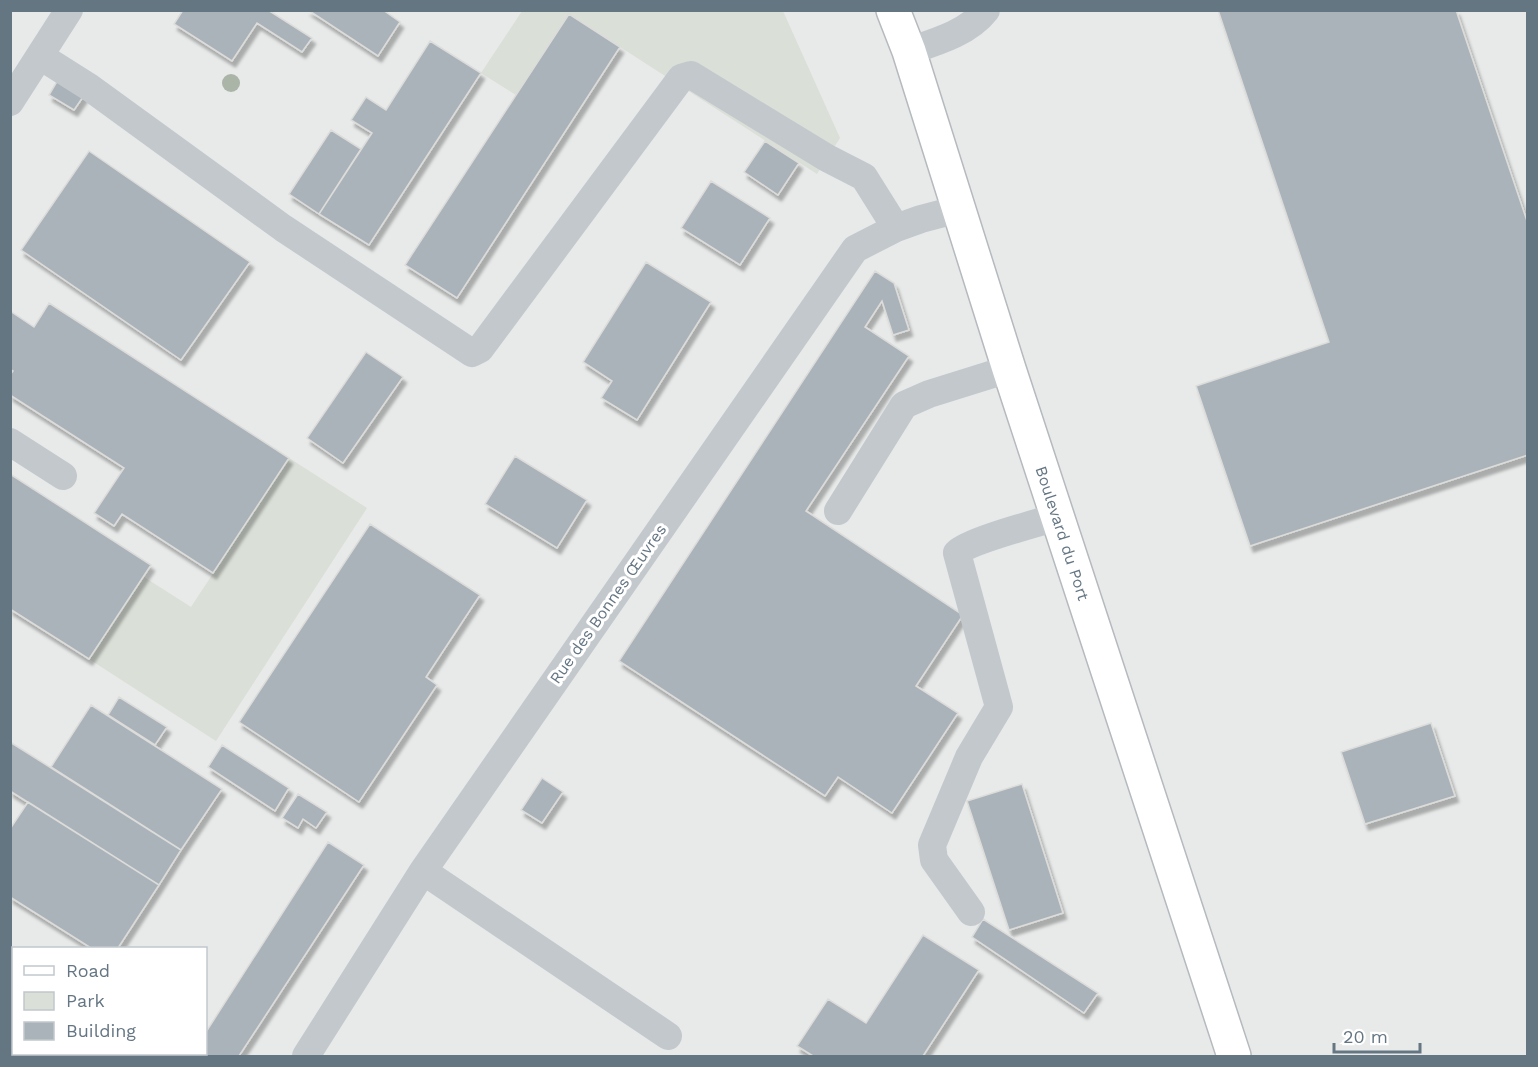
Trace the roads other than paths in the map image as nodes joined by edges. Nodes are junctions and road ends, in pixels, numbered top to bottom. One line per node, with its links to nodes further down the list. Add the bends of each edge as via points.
1 (69, 10): 5 (street)
2 (893, 10): 4 (main road, Boulevard du Port)
3 (986, 10): 4 (street, via 980,18 948,37)
4 (909, 51): 7 (main road, Boulevard du Port)
5 (40, 56): 6 (street); 8 (street, via 89,87 283,228 472,353 480,349 686,75 864,177)
6 (10, 102)
7 (959, 209): 8 (street, Rue des Bonnes Œuvres); 9 (main road, Boulevard du Port)
8 (896, 228): 14 (street, Rue des Bonnes Œuvres, via 855,249)
9 (1009, 369): 12 (street, via 904,405); 13 (main road, Boulevard du Port)
10 (10, 442): 11 (street)
11 (63, 476)
12 (838, 511)
13 (1057, 517): 15 (street, via 975,543 957,553 999,707 969,757 931,853); 18 (main road, Boulevard du Port)
14 (423, 871): 16 (street); 17 (street, Rue des Bonnes Œuvres)
15 (970, 912)
16 (668, 1036)
17 (306, 1056)
18 (1234, 1056)

